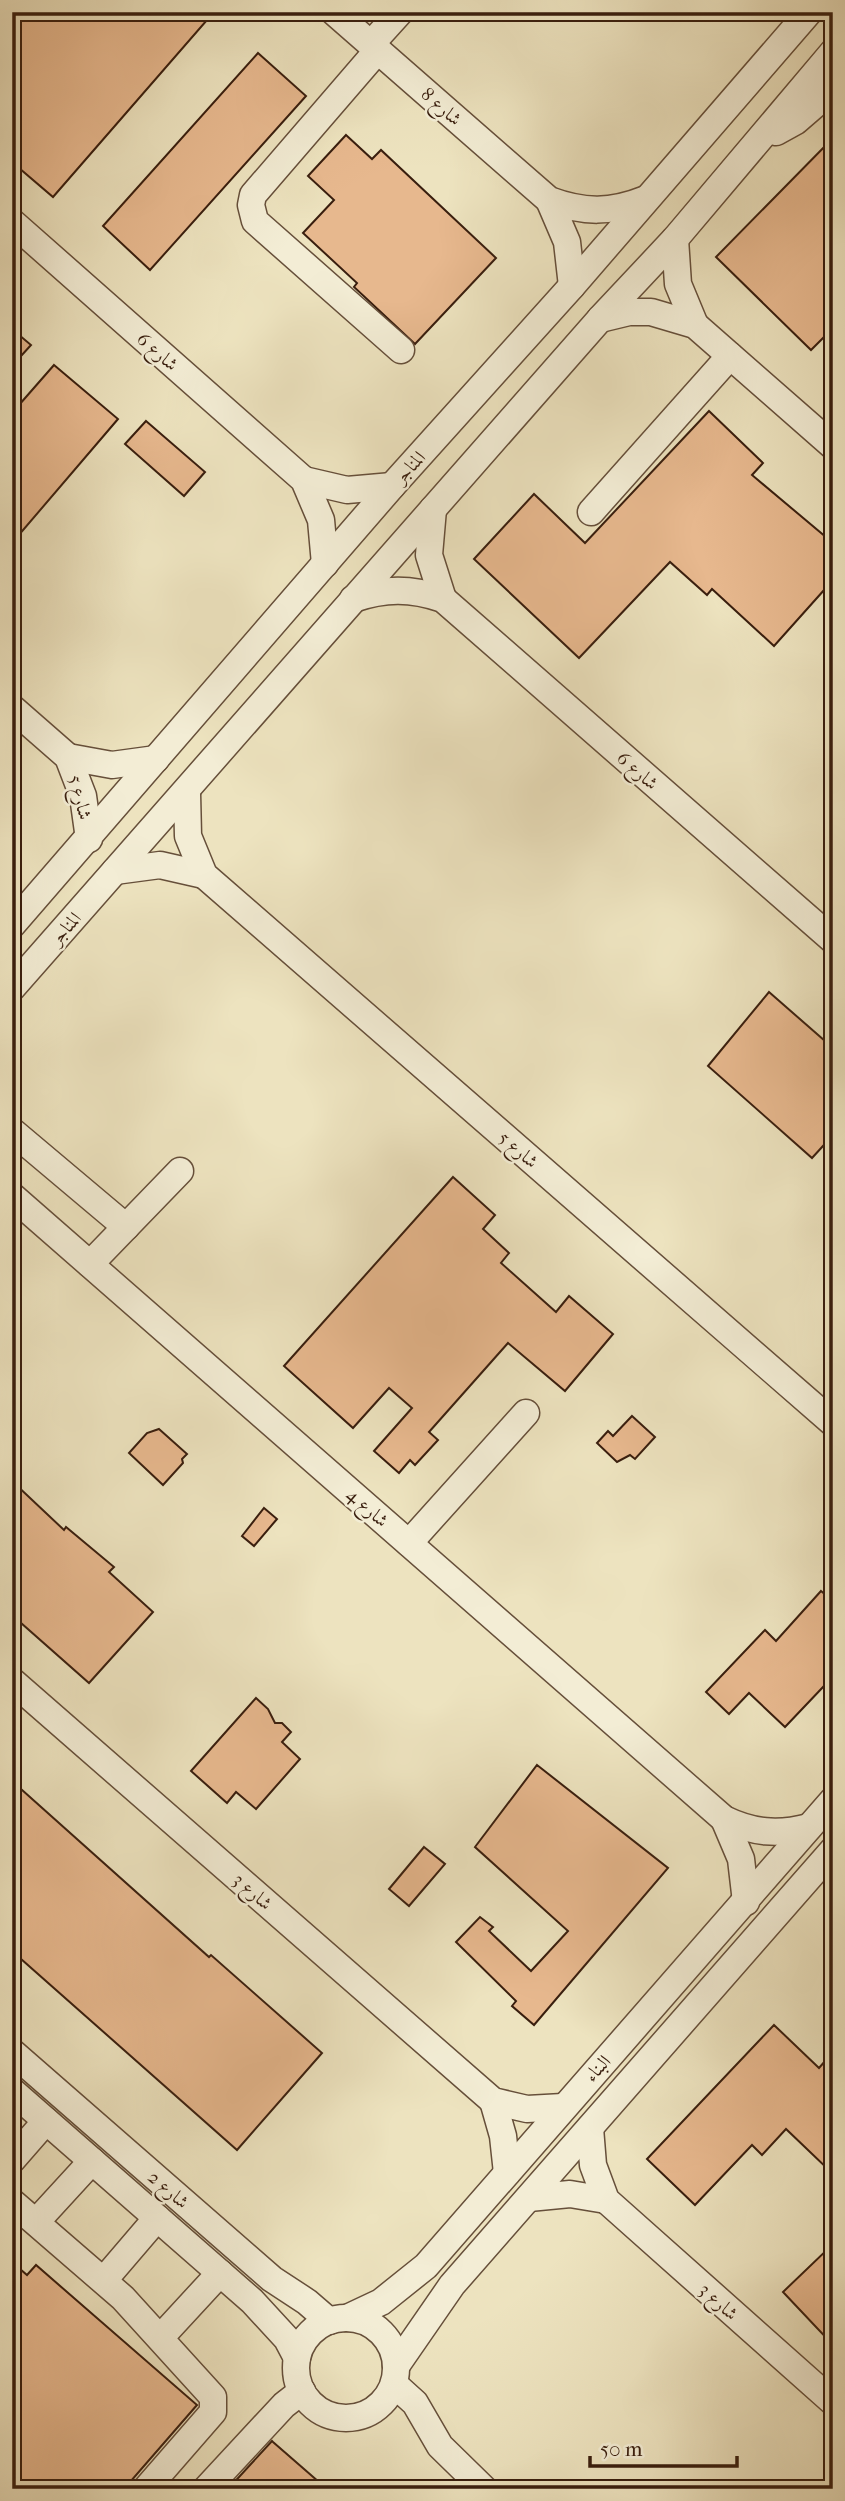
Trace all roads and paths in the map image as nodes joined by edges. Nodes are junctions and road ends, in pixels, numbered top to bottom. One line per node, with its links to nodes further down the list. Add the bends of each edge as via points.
1 (334, 12): 6 (street, شارع 8)
2 (400, 12): 6 (street)
3 (789, 12): 5 (street)
4 (809, 12): 5 (street, المناجر)
5 (783, 46): 10 (street, المناجر)
6 (375, 47): 11 (street, شارع 8); 17 (street, via 253,195 251,205 255,221)
7 (833, 51): 9 (street, المناجر)
8 (833, 89): 9 (street, المناجر, via 796,121)
9 (756, 143): 13 (street, المناجر)
10 (646, 199): 11 (street, شارع 8, via 598,211 573,209); 14 (street, المناجر)
11 (549, 200): 14 (street, شارع 8, via 566,242)
12 (12, 222): 20 (street, شارع 6)
13 (675, 239): 15 (street, المناجر); 16 (street, via 678,284)
14 (572, 286): 21 (street, المناجر)
15 (600, 319): 16 (street, via 651,312); 22 (street, المناجر)
16 (695, 326): 18 (street)
17 (401, 350)
18 (730, 356): 19 (street); 23 (street)
19 (833, 446)
20 (304, 480): 21 (street, شارع 6, via 348,490); 24 (street, شارع 6, via 321,520)
21 (392, 486): 24 (street, المناجر)
22 (433, 509): 25 (street, المناجر); 26 (street, via 429,555)
23 (591, 512)
24 (325, 564): 29 (street, المناجر)
25 (353, 599): 26 (street, شارع 6, via 398,589); 30 (street, المناجر)
26 (443, 599): 35 (street, شارع 6)
27 (12, 708): 28 (street, شارع 5)
28 (68, 757): 29 (street, شارع 5, via 112,765); 31 (street, شارع 5, via 83,796)
29 (156, 759): 31 (street, المناجر)
30 (187, 793): 32 (street, المناجر); 33 (street, شارع 5, via 188,836)
31 (89, 839): 34 (street, المناجر)
32 (115, 871): 33 (street, شارع 5, via 160,865); 36 (street, المناجر)
33 (204, 875): 43 (street, شارع 5)
34 (12, 925)
35 (833, 940)
36 (12, 988)
37 (12, 1130): 40 (street)
38 (180, 1171): 40 (street)
39 (12, 1196): 41 (street, شارع 4)
40 (126, 1227): 41 (street)
41 (90, 1264): 44 (street, شارع 4)
42 (526, 1413): 44 (street)
43 (833, 1423)
44 (409, 1543): 47 (street, شارع 4)
45 (12, 1681): 53 (street, شارع 3)
46 (833, 1800): 48 (street, البناء)
47 (724, 1819): 48 (street, شارع 4, via 766,1833); 50 (street, شارع 4, via 741,1859)
48 (809, 1827): 50 (street, البناء)
49 (833, 1850): 56 (street, البناء)
50 (746, 1902): 54 (street, البناء)
51 (12, 2052): 67 (street, شارع 2, via 272,2279)
52 (12, 2091): 55 (street, شارع 2)
53 (493, 2101): 54 (street, شارع 3, via 527,2109); 59 (street)
54 (563, 2107): 59 (street, البناء)
55 (46, 2121): 57 (street); 58 (street, شارع 2)
56 (590, 2128): 60 (street, البناء); 61 (street, شارع 3, via 593,2165)
57 (12, 2160)
58 (92, 2161): 63 (street, شارع 2); 64 (street)
59 (508, 2173): 67 (street, البناء, via 426,2266 381,2302)
60 (528, 2198): 61 (street, via 570,2194); 70 (street, البناء, via 452,2285)
61 (606, 2200): 72 (street, شارع 3)
62 (12, 2202): 64 (street)
63 (157, 2218): 65 (street, شارع 2); 66 (street)
64 (37, 2221): 66 (street)
65 (220, 2273): 68 (street); 69 (street, شارع 2, via 287,2339)
66 (104, 2280): 68 (street)
67 (338, 2320): 69 (street, via 315,2329); 70 (street, via 375,2328 393,2351)
68 (161, 2337): 73 (street, via 213,2397 214,2407)
69 (298, 2358): 71 (street)
70 (395, 2375): 71 (street, via 386,2399 359,2417 326,2414); 75 (street, via 440,2446)
71 (302, 2391): 74 (street)
72 (833, 2402)
73 (146, 2489)
74 (206, 2489)
75 (484, 2489)

